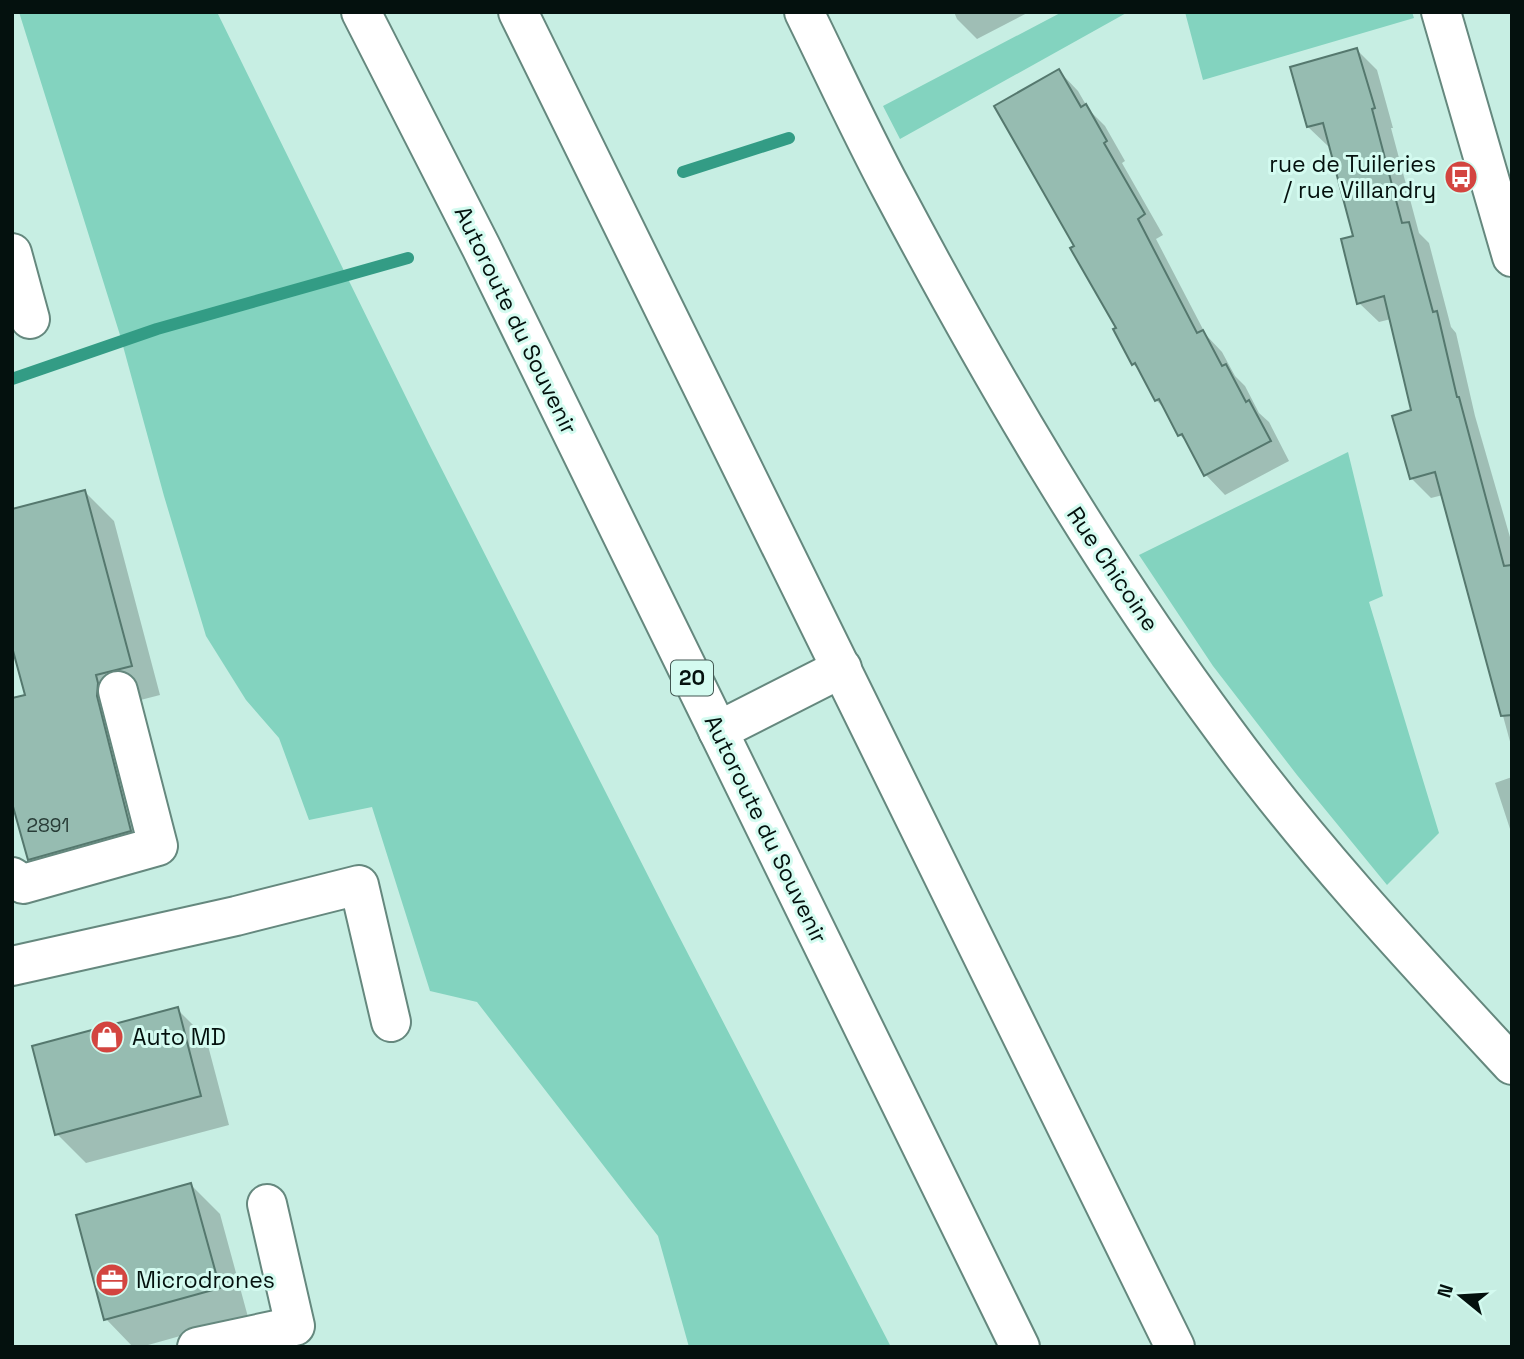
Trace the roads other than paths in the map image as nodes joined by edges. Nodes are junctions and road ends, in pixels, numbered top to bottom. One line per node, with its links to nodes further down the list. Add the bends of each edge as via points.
1 (361, 12): 11 (main road, Autoroute du Souvenir / 20)
2 (518, 12): 9 (main road)
3 (804, 12): 15 (main road, Rue Chicoine, via 890,187 983,356 1063,493 1159,638 1306,835)
4 (1441, 12): 5 (main road)
5 (1506, 214): 7 (main road)
6 (12, 253): 8 (main road)
7 (1512, 257)
8 (30, 319)
9 (842, 668): 11 (main road); 19 (main road)
10 (118, 691): 12 (main road, via 158,846 23,884)
11 (718, 731): 18 (main road, Autoroute du Souvenir / 20)
12 (12, 877)
13 (12, 967): 14 (main road, via 359,886)
14 (391, 1022)
15 (1512, 1065)
16 (267, 1204): 17 (main road, via 295,1326)
17 (197, 1347)
18 (1020, 1347)
19 (1175, 1347)

